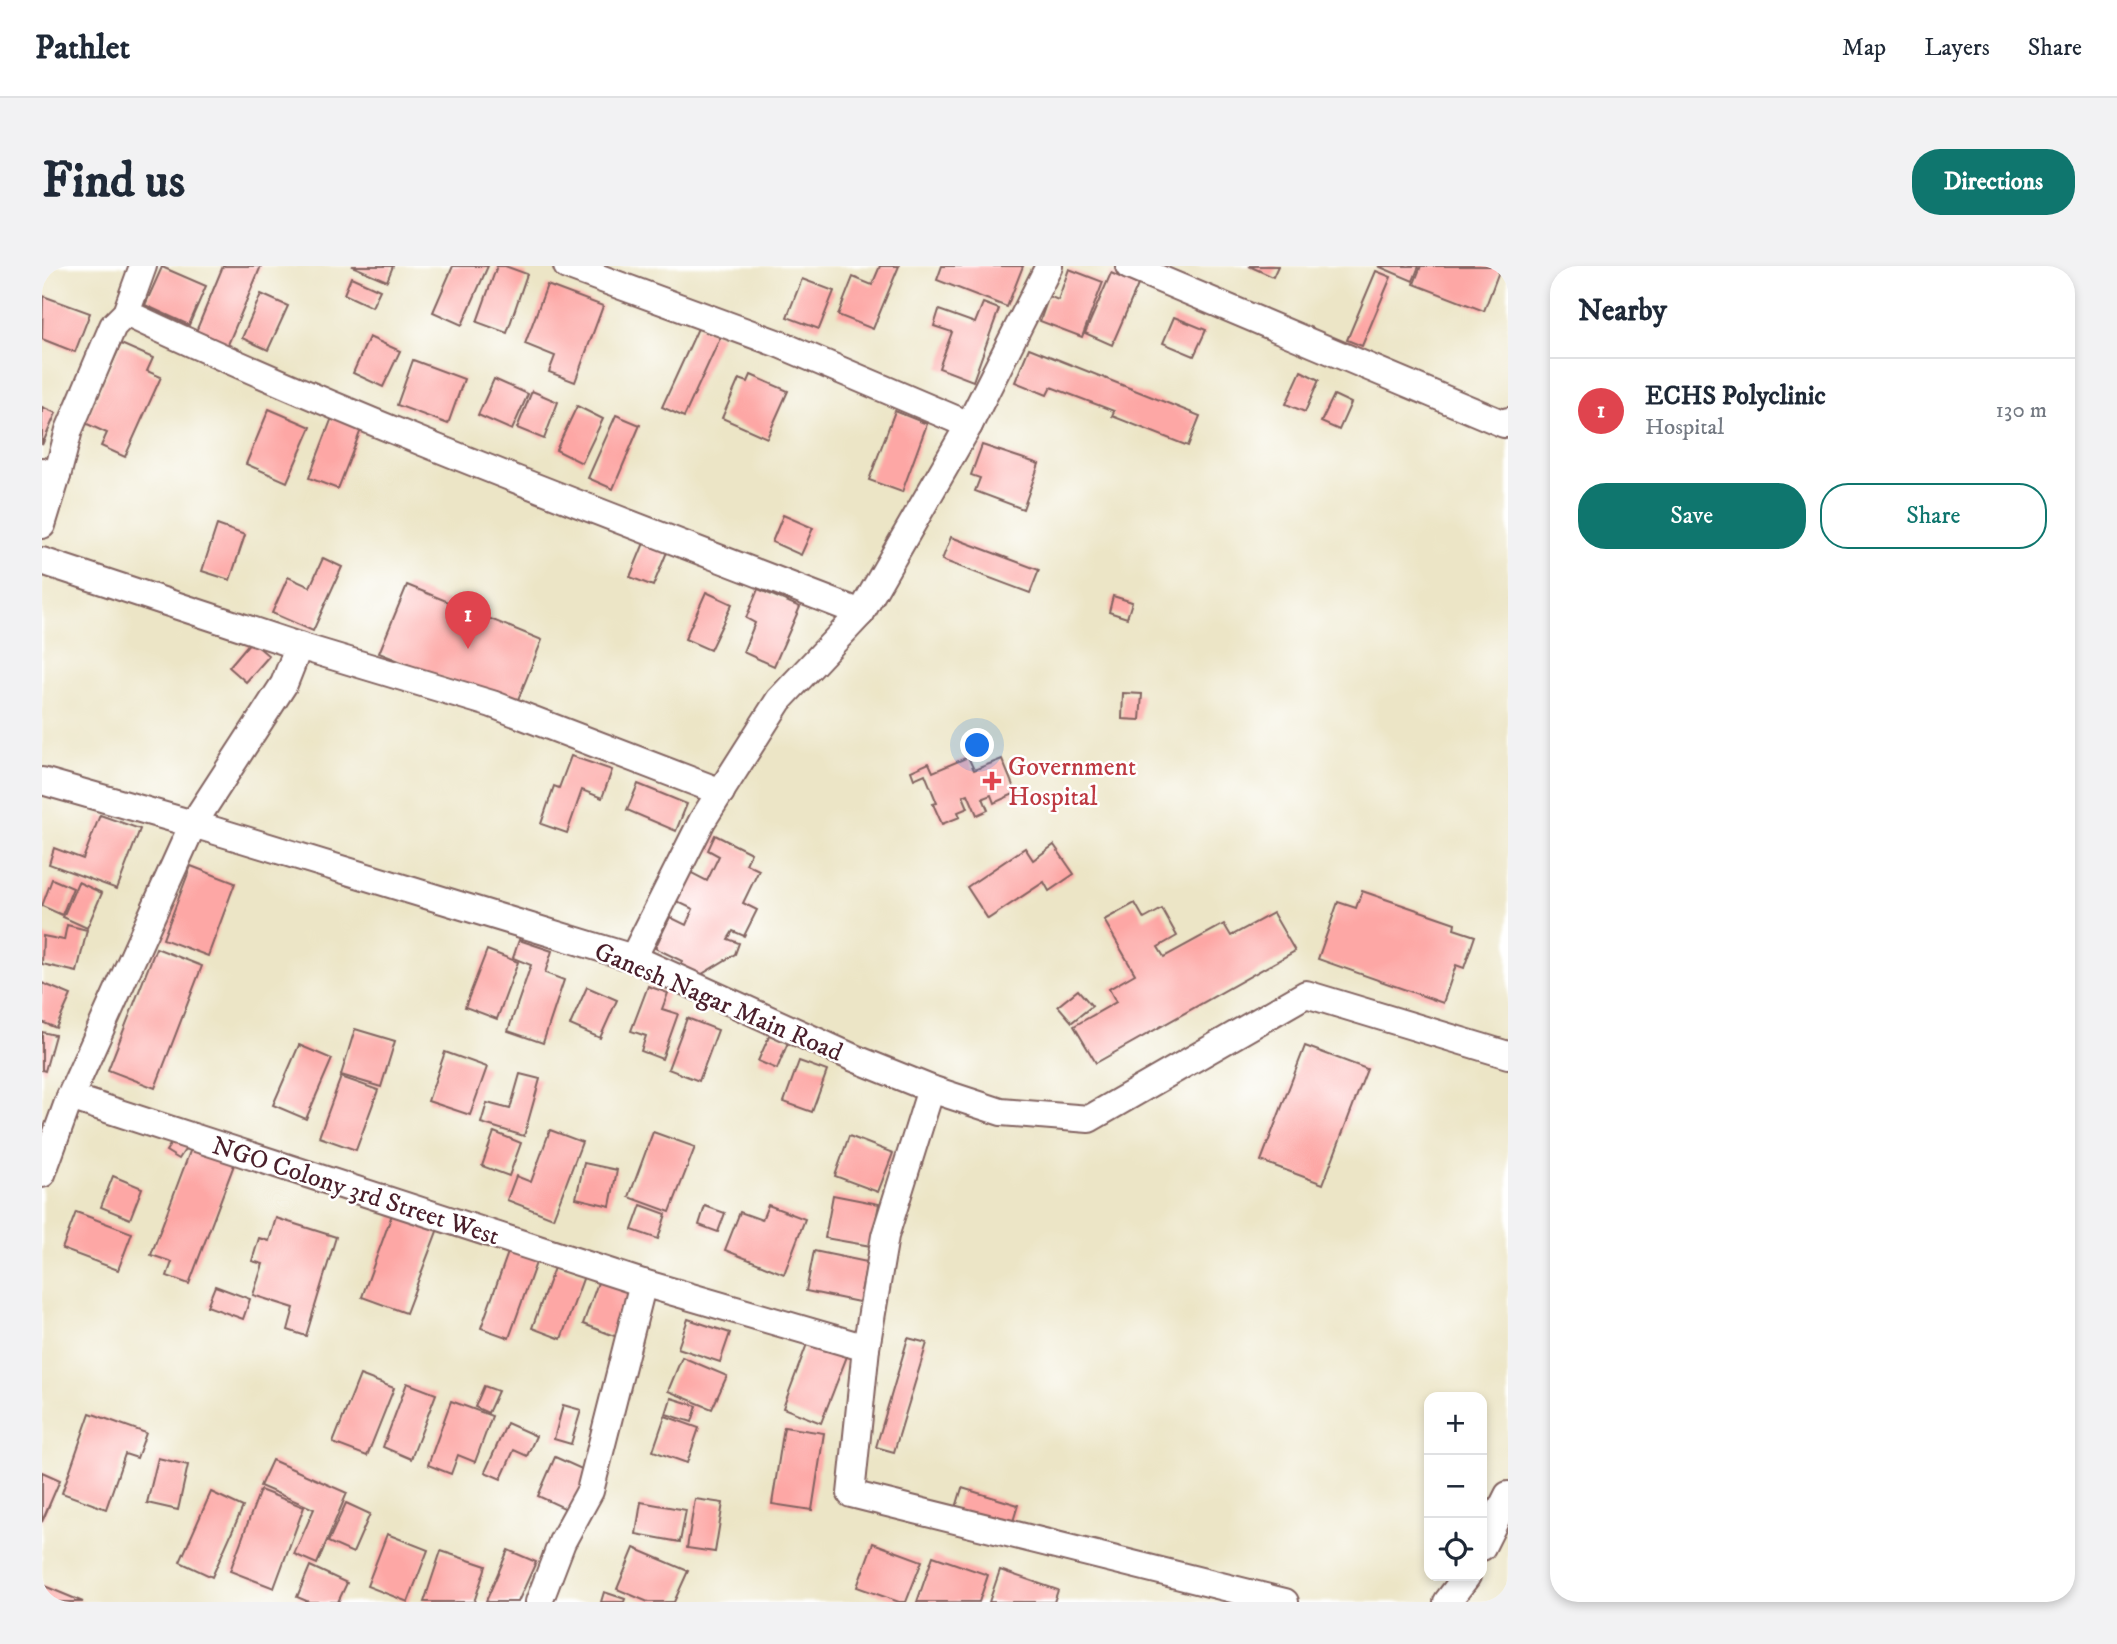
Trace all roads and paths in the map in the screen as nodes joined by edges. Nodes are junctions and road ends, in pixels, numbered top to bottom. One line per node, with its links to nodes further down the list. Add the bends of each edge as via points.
1 (144, 266): 5 (street)
2 (567, 266): 7 (street, via 779,344)
3 (1049, 266): 7 (street)
4 (1129, 266): 6 (street, via 1504,424)
5 (126, 313): 8 (street, via 113,326); 11 (street, via 338,408)
6 (1508, 421)
7 (969, 425): 11 (street)
8 (49, 474): 9 (street)
9 (42, 525)
10 (42, 561): 12 (street)
11 (861, 613): 14 (street, via 779,700)
12 (299, 646): 14 (street, via 492,704); 15 (street, via 284,684)
13 (42, 781): 15 (street, Ganesh Nagar Main Road)
14 (721, 792): 16 (street)
15 (193, 824): 16 (street, Ganesh Nagar Main Road); 19 (street)
16 (633, 958): 18 (street, Ganesh Nagar Main Road)
17 (1508, 1055): 18 (street, Ganesh Nagar Main Road, via 1306,994 1088,1119 1001,1112)
18 (931, 1089): 22 (street, via 885,1236)
19 (70, 1097): 20 (street); 21 (street, NGO Colony 3rd Street West)
20 (42, 1174)
21 (643, 1283): 22 (street, NGO Colony 3rd Street West); 26 (street, via 590,1491 562,1542)
22 (866, 1348): 27 (street, via 851,1494)
23 (1508, 1495): 24 (street)
24 (1487, 1537)
25 (1463, 1581): 28 (street)
26 (539, 1602)
27 (1285, 1602)
28 (1447, 1602)

